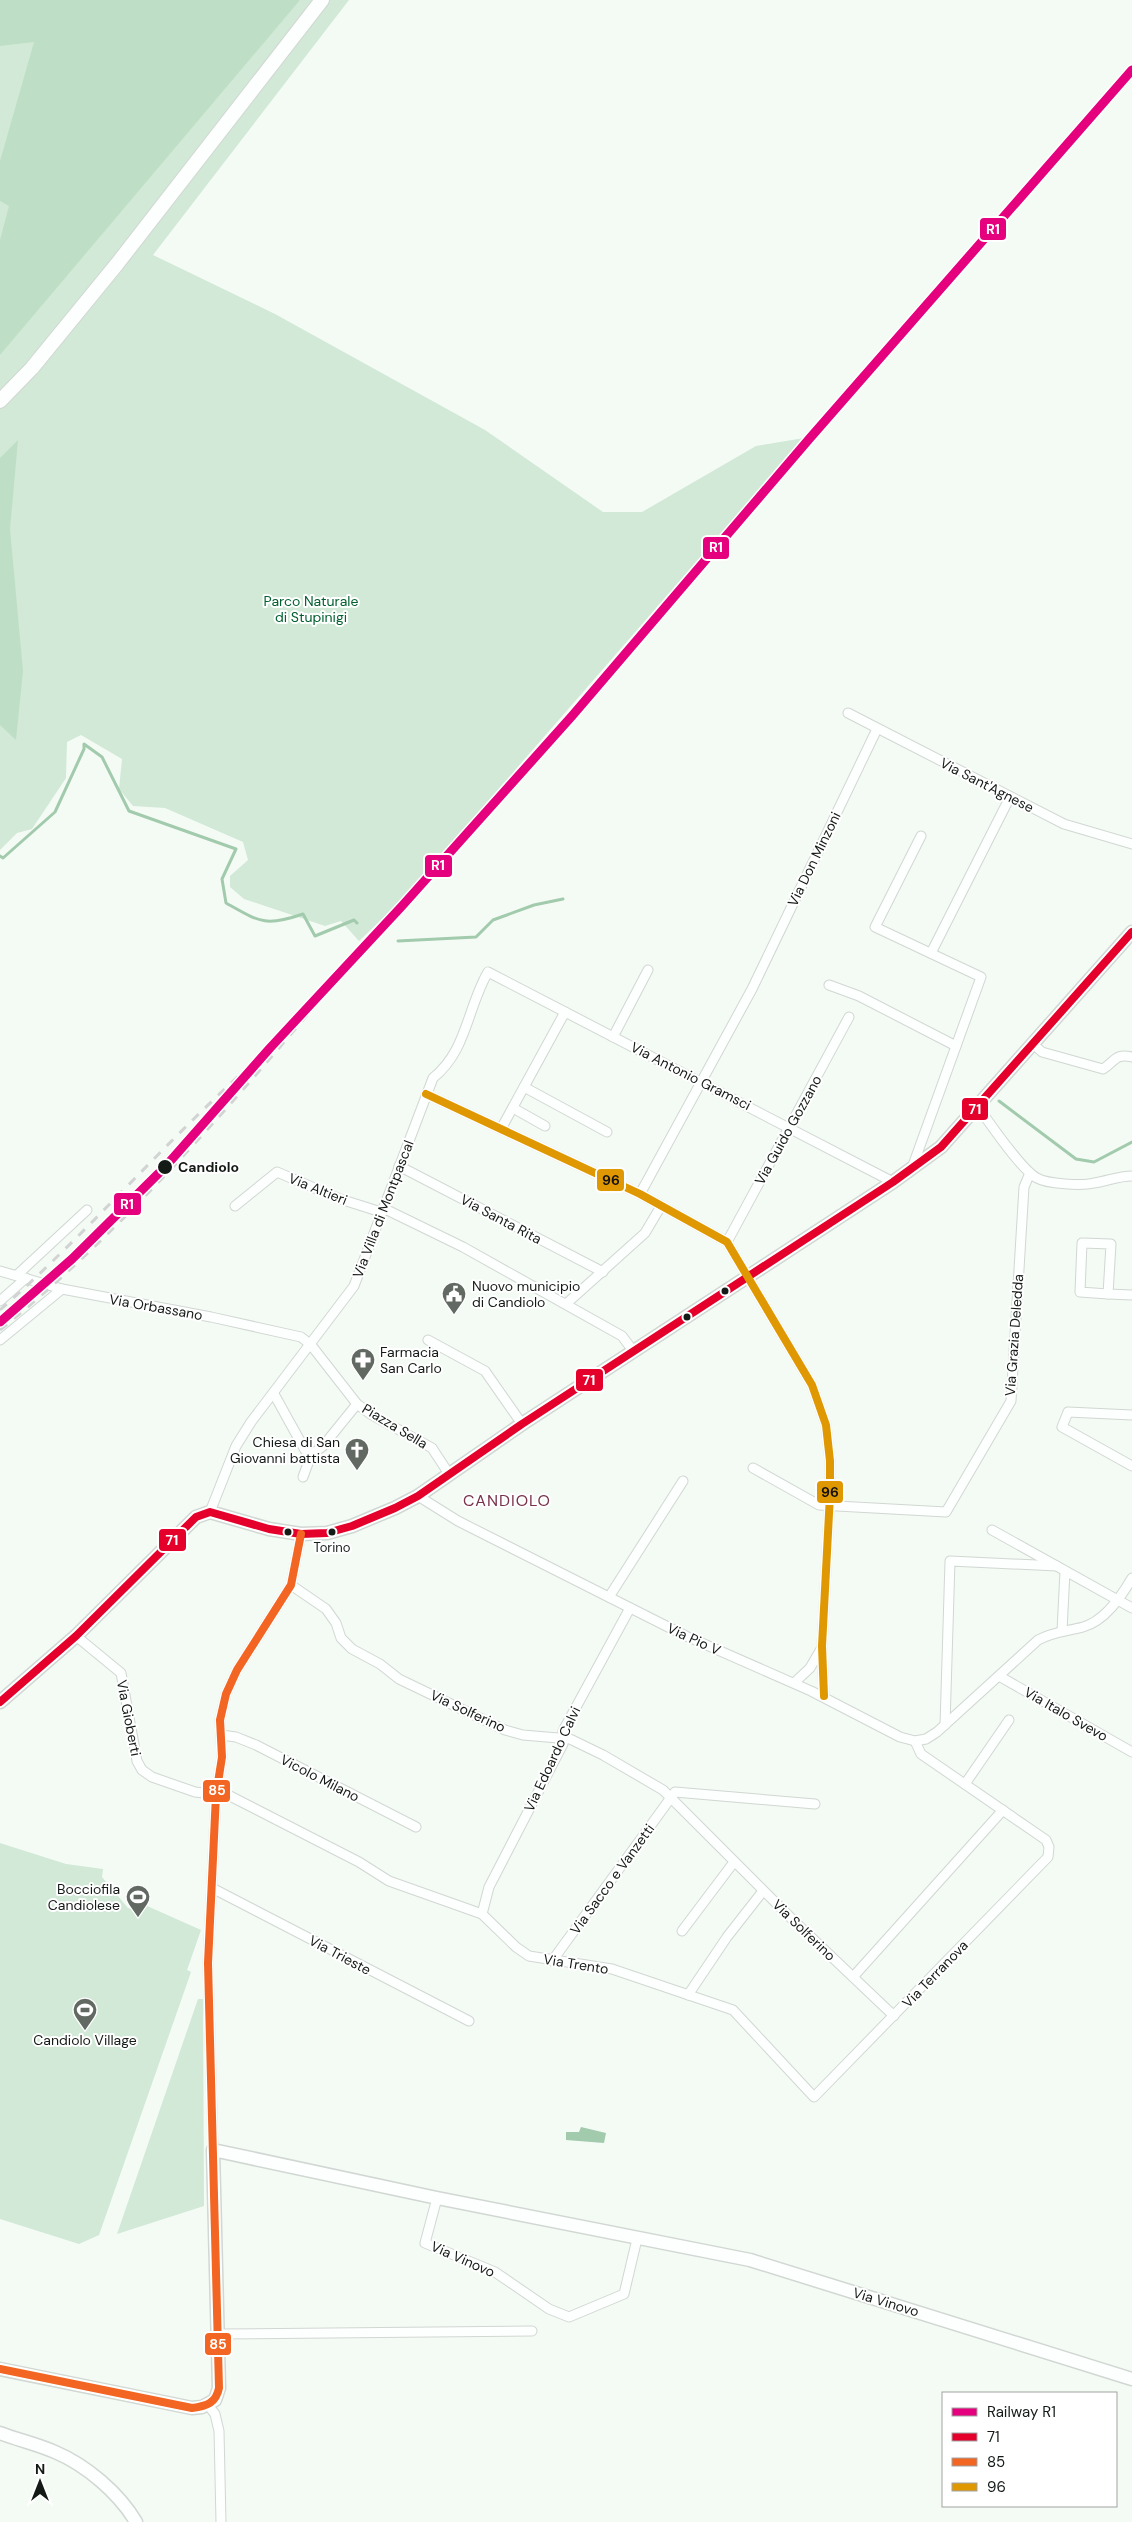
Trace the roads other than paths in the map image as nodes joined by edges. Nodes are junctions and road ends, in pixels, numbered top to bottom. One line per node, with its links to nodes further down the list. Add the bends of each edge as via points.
1 (322, 0): 2 (main road, via 111,271 32,368)
2 (0, 401)
3 (848, 713): 4 (street, Via Sant'Agnese)
4 (877, 729): 5 (street, Via Sant'Agnese); 19 (street, Via Don Minzoni, via 752,989)
5 (1010, 797): 7 (street, Via Sant'Agnese, via 1070,826); 9 (street)
6 (920, 836): 9 (street, via 875,927)
7 (1132, 844)
8 (1130, 937): 16 (main road)
9 (931, 953): 17 (street, via 981,977)
10 (648, 970): 15 (street)
11 (488, 972): 13 (street, Via Antonio Gramsci); 21 (street, Via Villa di Montpascal, via 479,987 452,1061 433,1078)
12 (829, 985): 17 (street, via 860,996)
13 (565, 1012): 15 (street, Via Antonio Gramsci); 20 (street)
14 (849, 1016): 25 (street, Via Guido Gozzano)
15 (613, 1036): 19 (street, Via Antonio Gramsci)
16 (1033, 1044): 18 (street, via 1042,1052 1104,1069 1115,1057 1122,1054); 22 (main road)
17 (956, 1046): 29 (street)
18 (1132, 1057)
19 (702, 1083): 25 (street, Via Antonio Gramsci); 33 (street, Via Don Minzoni)
20 (524, 1087): 23 (street); 27 (street)
21 (426, 1094): 26 (street); 28 (street, Via Villa di Montpascal)
22 (978, 1107): 29 (main road, via 941,1147); 30 (street)
23 (512, 1108): 24 (street); 26 (street)
24 (545, 1126)
25 (790, 1127): 32 (street, Via Antonio Gramsci); 38 (street, Via Guido Gozzano)
26 (501, 1129): 33 (street)
27 (607, 1132)
28 (399, 1166): 37 (street, Via Villa di Montpascal); 40 (street, Via Santa Rita)
29 (912, 1168): 32 (main road)
30 (1030, 1174): 31 (street, via 1045,1181 1086,1184 1117,1176); 63 (street, Via Grazia Deledda, via 1024,1187 1010,1401 946,1512)
31 (1132, 1176)
32 (893, 1182): 42 (main road)
33 (640, 1194): 35 (street)
34 (235, 1206): 37 (street, Via Altieri, via 277,1172 340,1199)
35 (662, 1206): 38 (street); 40 (street, via 645,1234)
36 (87, 1210): 41 (street)
37 (382, 1210): 47 (street, via 463,1247); 50 (street, Via Villa di Montpascal, via 354,1286)
38 (726, 1242): 42 (street)
39 (0, 1271): 41 (street, Via Orbassano)
40 (603, 1272): 47 (street)
41 (22, 1277): 43 (street, Via Orbassano); 46 (street)
42 (747, 1278): 51 (main road); 63 (street, via 769,1310 819,1401 828,1440)
43 (62, 1289): 48 (street); 50 (street, Via Orbassano, via 254,1326 301,1337)
44 (1108, 1294): 44 (street, via 1111,1244 1082,1243 1080,1292); 45 (street)
45 (1132, 1295)
46 (0, 1301)
47 (566, 1304): 51 (street, via 622,1336)
48 (0, 1340)
49 (428, 1340): 55 (street, via 485,1371)
50 (311, 1345): 52 (street, Via Villa di Montpascal); 53 (street, Piazza Sella)
51 (634, 1352): 55 (main road)
52 (274, 1394): 56 (street, via 305,1450); 64 (street, Via Villa di Montpascal, via 236,1446)
53 (357, 1404): 56 (street, Piazza Sella, via 323,1446); 59 (street, Piazza Sella, via 432,1448)
54 (1132, 1416): 57 (street, via 1068,1412 1062,1427)
55 (522, 1424): 59 (main road)
56 (311, 1455): 60 (street, Piazza Sella)
57 (1132, 1466)
58 (753, 1468): 63 (street, Via Grazia Deledda, via 819,1505)
59 (449, 1474): 62 (main road)
60 (303, 1477)
61 (683, 1481): 70 (street)
62 (418, 1496): 66 (main road, via 352,1526); 70 (street, Via Pio V, via 458,1521)
63 (829, 1507): 76 (street)
64 (210, 1512): 66 (main road, via 269,1529); 75 (main road, via 196,1517)
65 (992, 1530): 67 (street)
66 (301, 1534): 69 (street)
67 (1061, 1568): 71 (street); 74 (street); 82 (street, via 950,1560)
68 (1132, 1578): 71 (street)
69 (291, 1585): 83 (street, via 237,1670 226,1694 220,1720); 84 (street, Via Solferino, via 326,1609 346,1644 399,1679 506,1730 523,1735)
70 (609, 1597): 72 (street, Via Pio V)
71 (1118, 1600): 73 (street); 74 (street, via 1094,1622)
72 (630, 1608): 78 (street, Via Pio V); 84 (street, Via Edoardo Calvi)
73 (1132, 1608)
74 (1062, 1631): 77 (street, via 1038,1640)
75 (76, 1636): 80 (main road); 88 (street, Via Gioberti, via 121,1673 135,1751 142,1770 165,1782)
76 (822, 1646): 78 (street, via 810,1668); 79 (street)
77 (999, 1676): 82 (street); 86 (street, Via Italo Svevo)
78 (794, 1683): 79 (street, Via Pio V)
79 (824, 1696): 85 (street, Via Pio V, via 900,1737)
80 (0, 1702)
81 (1009, 1720): 87 (street)
82 (945, 1725): 85 (street, via 926,1739)
83 (221, 1735): 88 (street, via 222,1756); 92 (street, Vicolo Milano, via 236,1737 256,1746)
84 (562, 1738): 89 (street, Via Solferino, via 603,1755); 96 (street, Via Edoardo Calvi, via 563,1744 489,1887)
85 (915, 1741): 87 (street, via 921,1754)
86 (1132, 1752)
87 (965, 1784): 91 (street)
88 (216, 1795): 94 (street); 96 (street, Via Trento, via 230,1796 359,1862 389,1881)
89 (671, 1797): 90 (street, via 675,1792); 93 (street, Via Solferino); 98 (street, Via Sacco e Vanzetti)
90 (815, 1804)
91 (1003, 1810): 99 (street); 101 (street, Via Terranova, via 1043,1837 1049,1847 1046,1861)
92 (416, 1826)
93 (734, 1862): 95 (street, Via Solferino); 97 (street)
94 (212, 1888): 102 (street, Via Trieste); 104 (street, via 208,1963)
95 (763, 1891): 99 (street, Via Solferino); 100 (street, via 726,1938)
96 (482, 1914): 98 (street, Via Trento, via 529,1956)
97 (682, 1931)
98 (552, 1961): 100 (street, Via Trento, via 612,1969)
99 (853, 1977): 101 (street, Via Solferino)
100 (688, 1995): 103 (street, Via Trento, via 733,2010)
101 (894, 2016): 103 (street, Via Terranova)
102 (469, 2021)
103 (814, 2097)
104 (213, 2150): 105 (main road, Via Vinovo); 108 (main road)
105 (437, 2198): 106 (main road, Via Vinovo); 106 (street, Via Vinovo, via 426,2243 495,2272 549,2310 569,2317 624,2294)
106 (637, 2239): 110 (main road, Via Vinovo, via 750,2260)
107 (532, 2331): 108 (street)
108 (217, 2334): 111 (main road, via 219,2388 217,2396)
109 (0, 2369): 111 (main road, via 192,2408)
110 (1132, 2379)
111 (208, 2405): 116 (street, via 219,2431)
112 (0, 2433): 114 (main road)
113 (0, 2441): 114 (main road)
114 (19, 2441): 115 (main road, via 55,2452 86,2470 110,2489)
115 (136, 2522)
116 (221, 2522)

